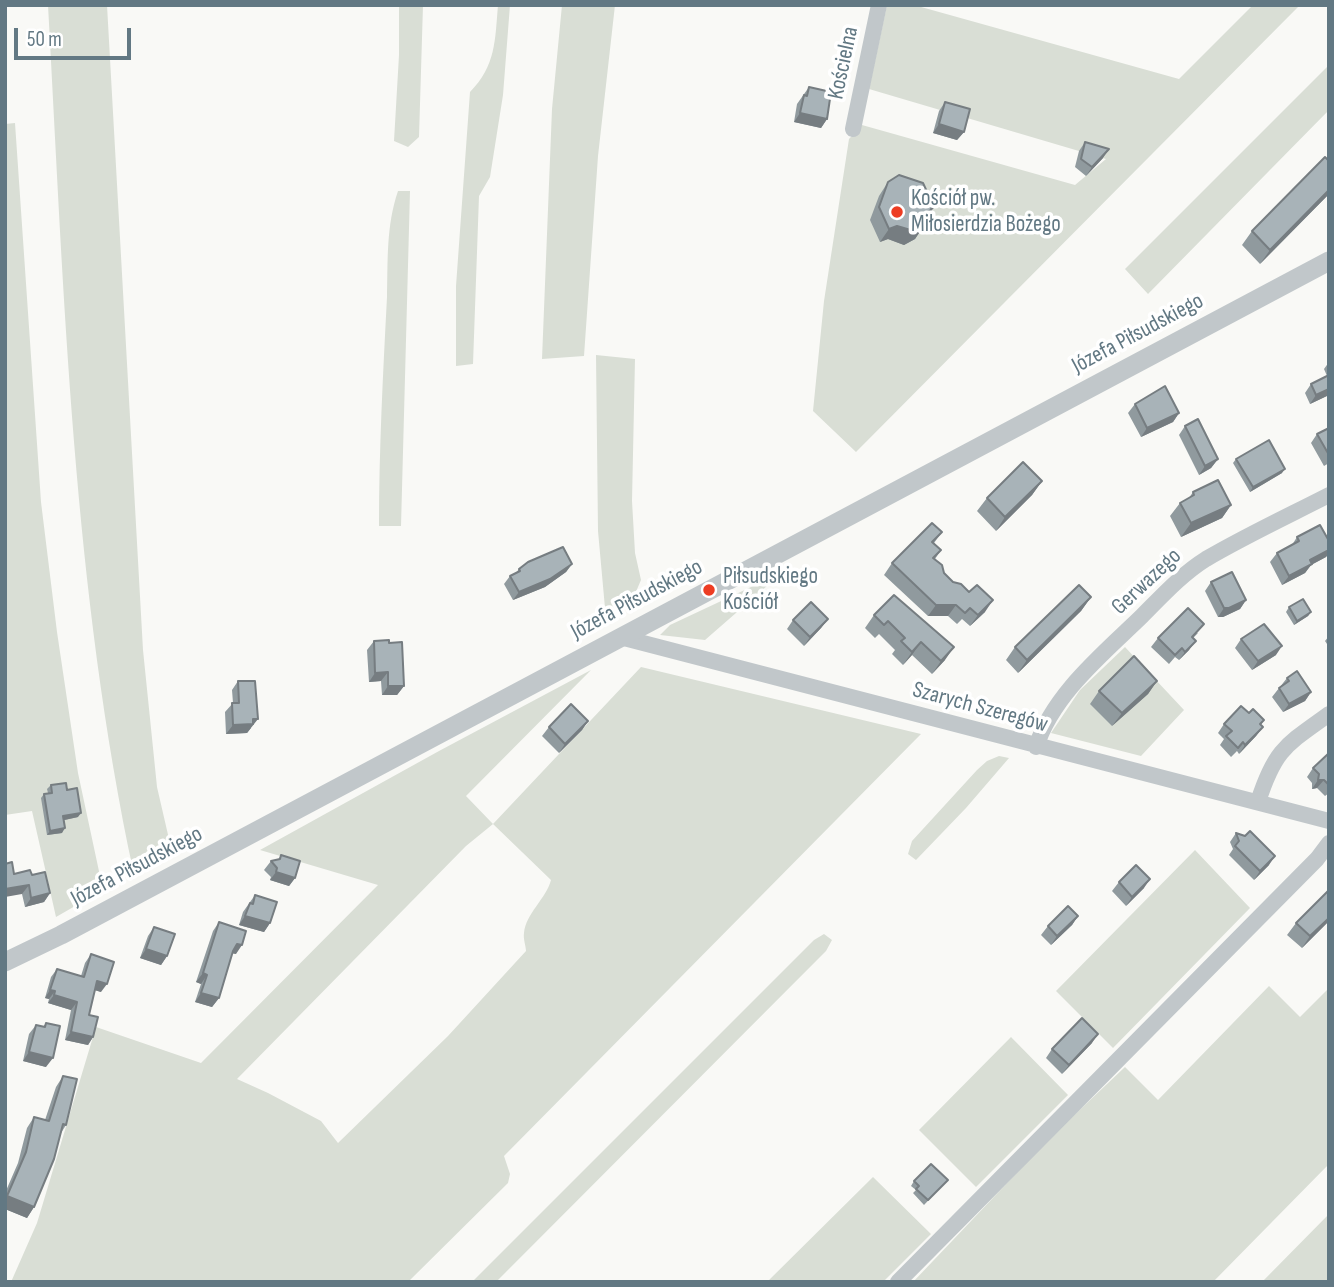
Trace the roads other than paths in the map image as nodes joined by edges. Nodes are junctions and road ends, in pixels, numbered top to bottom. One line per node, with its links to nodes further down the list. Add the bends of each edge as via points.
1 (878, 5): 2 (street, Kościelna)
2 (853, 129)
3 (1329, 261): 5 (street, Józefa Piłsudskiego)
4 (1329, 495): 7 (street, Gerwazego, via 1206,559 1178,580 1070,690 1045,723)
5 (620, 637): 7 (street, Szarych Szeregów); 11 (street, Józefa Piłsudskiego)
6 (1329, 714): 8 (street, via 1279,753)
7 (1036, 747): 8 (street, Szarych Szeregów)
8 (1258, 802): 9 (street, Szarych Szeregów)
9 (1329, 821)
10 (1329, 843): 12 (street)
11 (5, 962)
12 (898, 1282)

